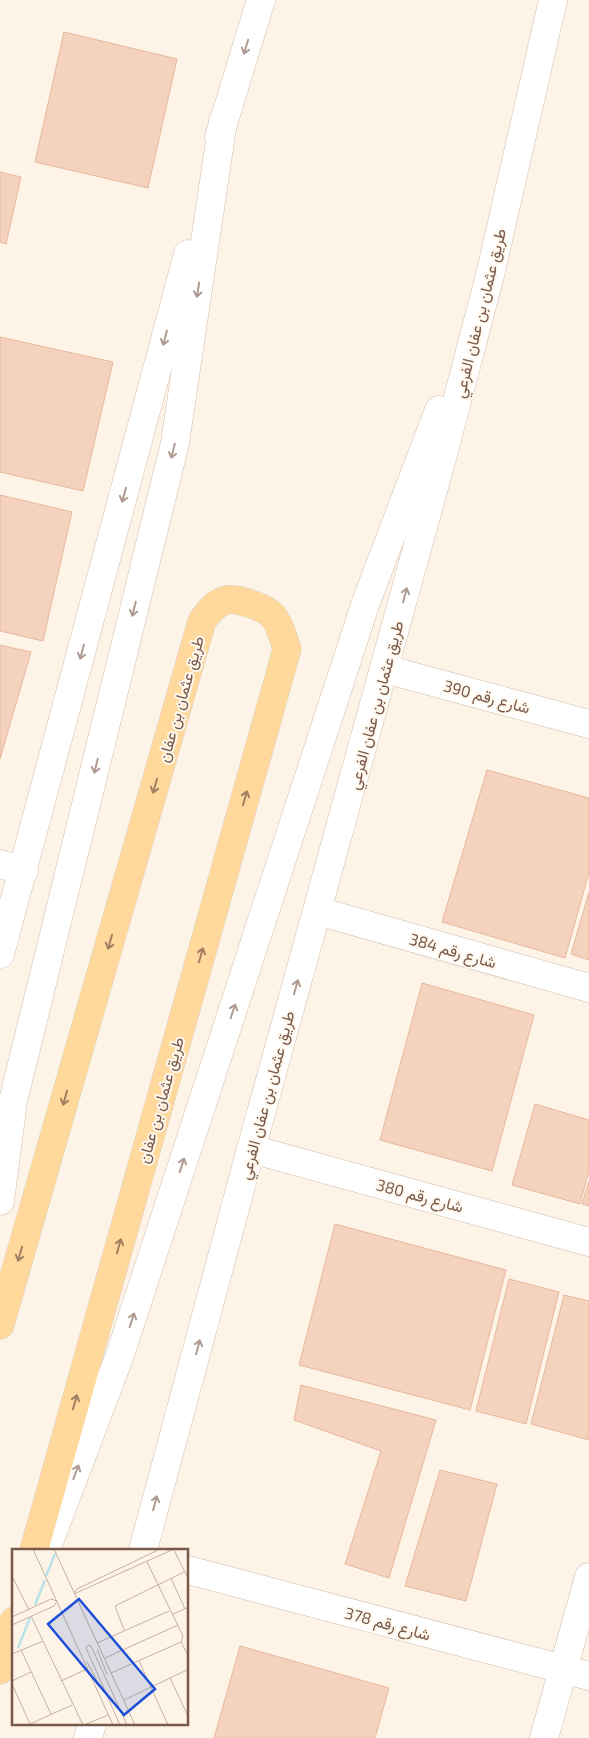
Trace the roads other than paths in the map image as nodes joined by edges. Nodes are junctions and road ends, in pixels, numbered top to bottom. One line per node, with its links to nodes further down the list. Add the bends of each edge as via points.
1 (261, 0): 3 (main road, one-way to 3)
2 (553, 0): 4 (main road, طريق عثمان بن عفان الفرعي)
3 (223, 121): 7 (main road, one-way to 7); 12 (main road, one-way to 12, via 175,443 14,1102)
4 (490, 275): 5 (main road, طريق عثمان بن عفان الفرعي, one-way to 4); 16 (main road, one-way to 4, via 120,1355 366,602)
5 (385, 669): 6 (main road, شارع رقم 390); 8 (main road, طريق عثمان بن عفان الفرعي)
6 (589, 724)
7 (12, 868): 9 (main road)
8 (318, 911): 10 (main road, شارع رقم 384); 11 (main road, طريق عثمان بن عفان الفرعي, one-way to 8)
9 (0, 954)
10 (589, 988)
11 (251, 1149): 13 (main road, شارع رقم 380); 17 (main road, طريق عثمان بن عفان الفرعي, one-way to 11)
12 (0, 1200)
13 (589, 1242)
14 (0, 1325): 15 (main road, طريق عثمان بن عفان, one-way to 14, via 287,649 273,616 262,608 238,600 226,600 213,608 202,621)
15 (34, 1549)
16 (46, 1549)
17 (142, 1549)
18 (189, 1570): 22 (main road, شارع رقم 378)
19 (589, 1578): 22 (main road)
20 (12, 1628): 23 (main road)
21 (12, 1642): 23 (main road)
22 (563, 1669): 24 (main road, شارع رقم 378); 25 (main road)
23 (0, 1672)
24 (589, 1676)
25 (544, 1738)

